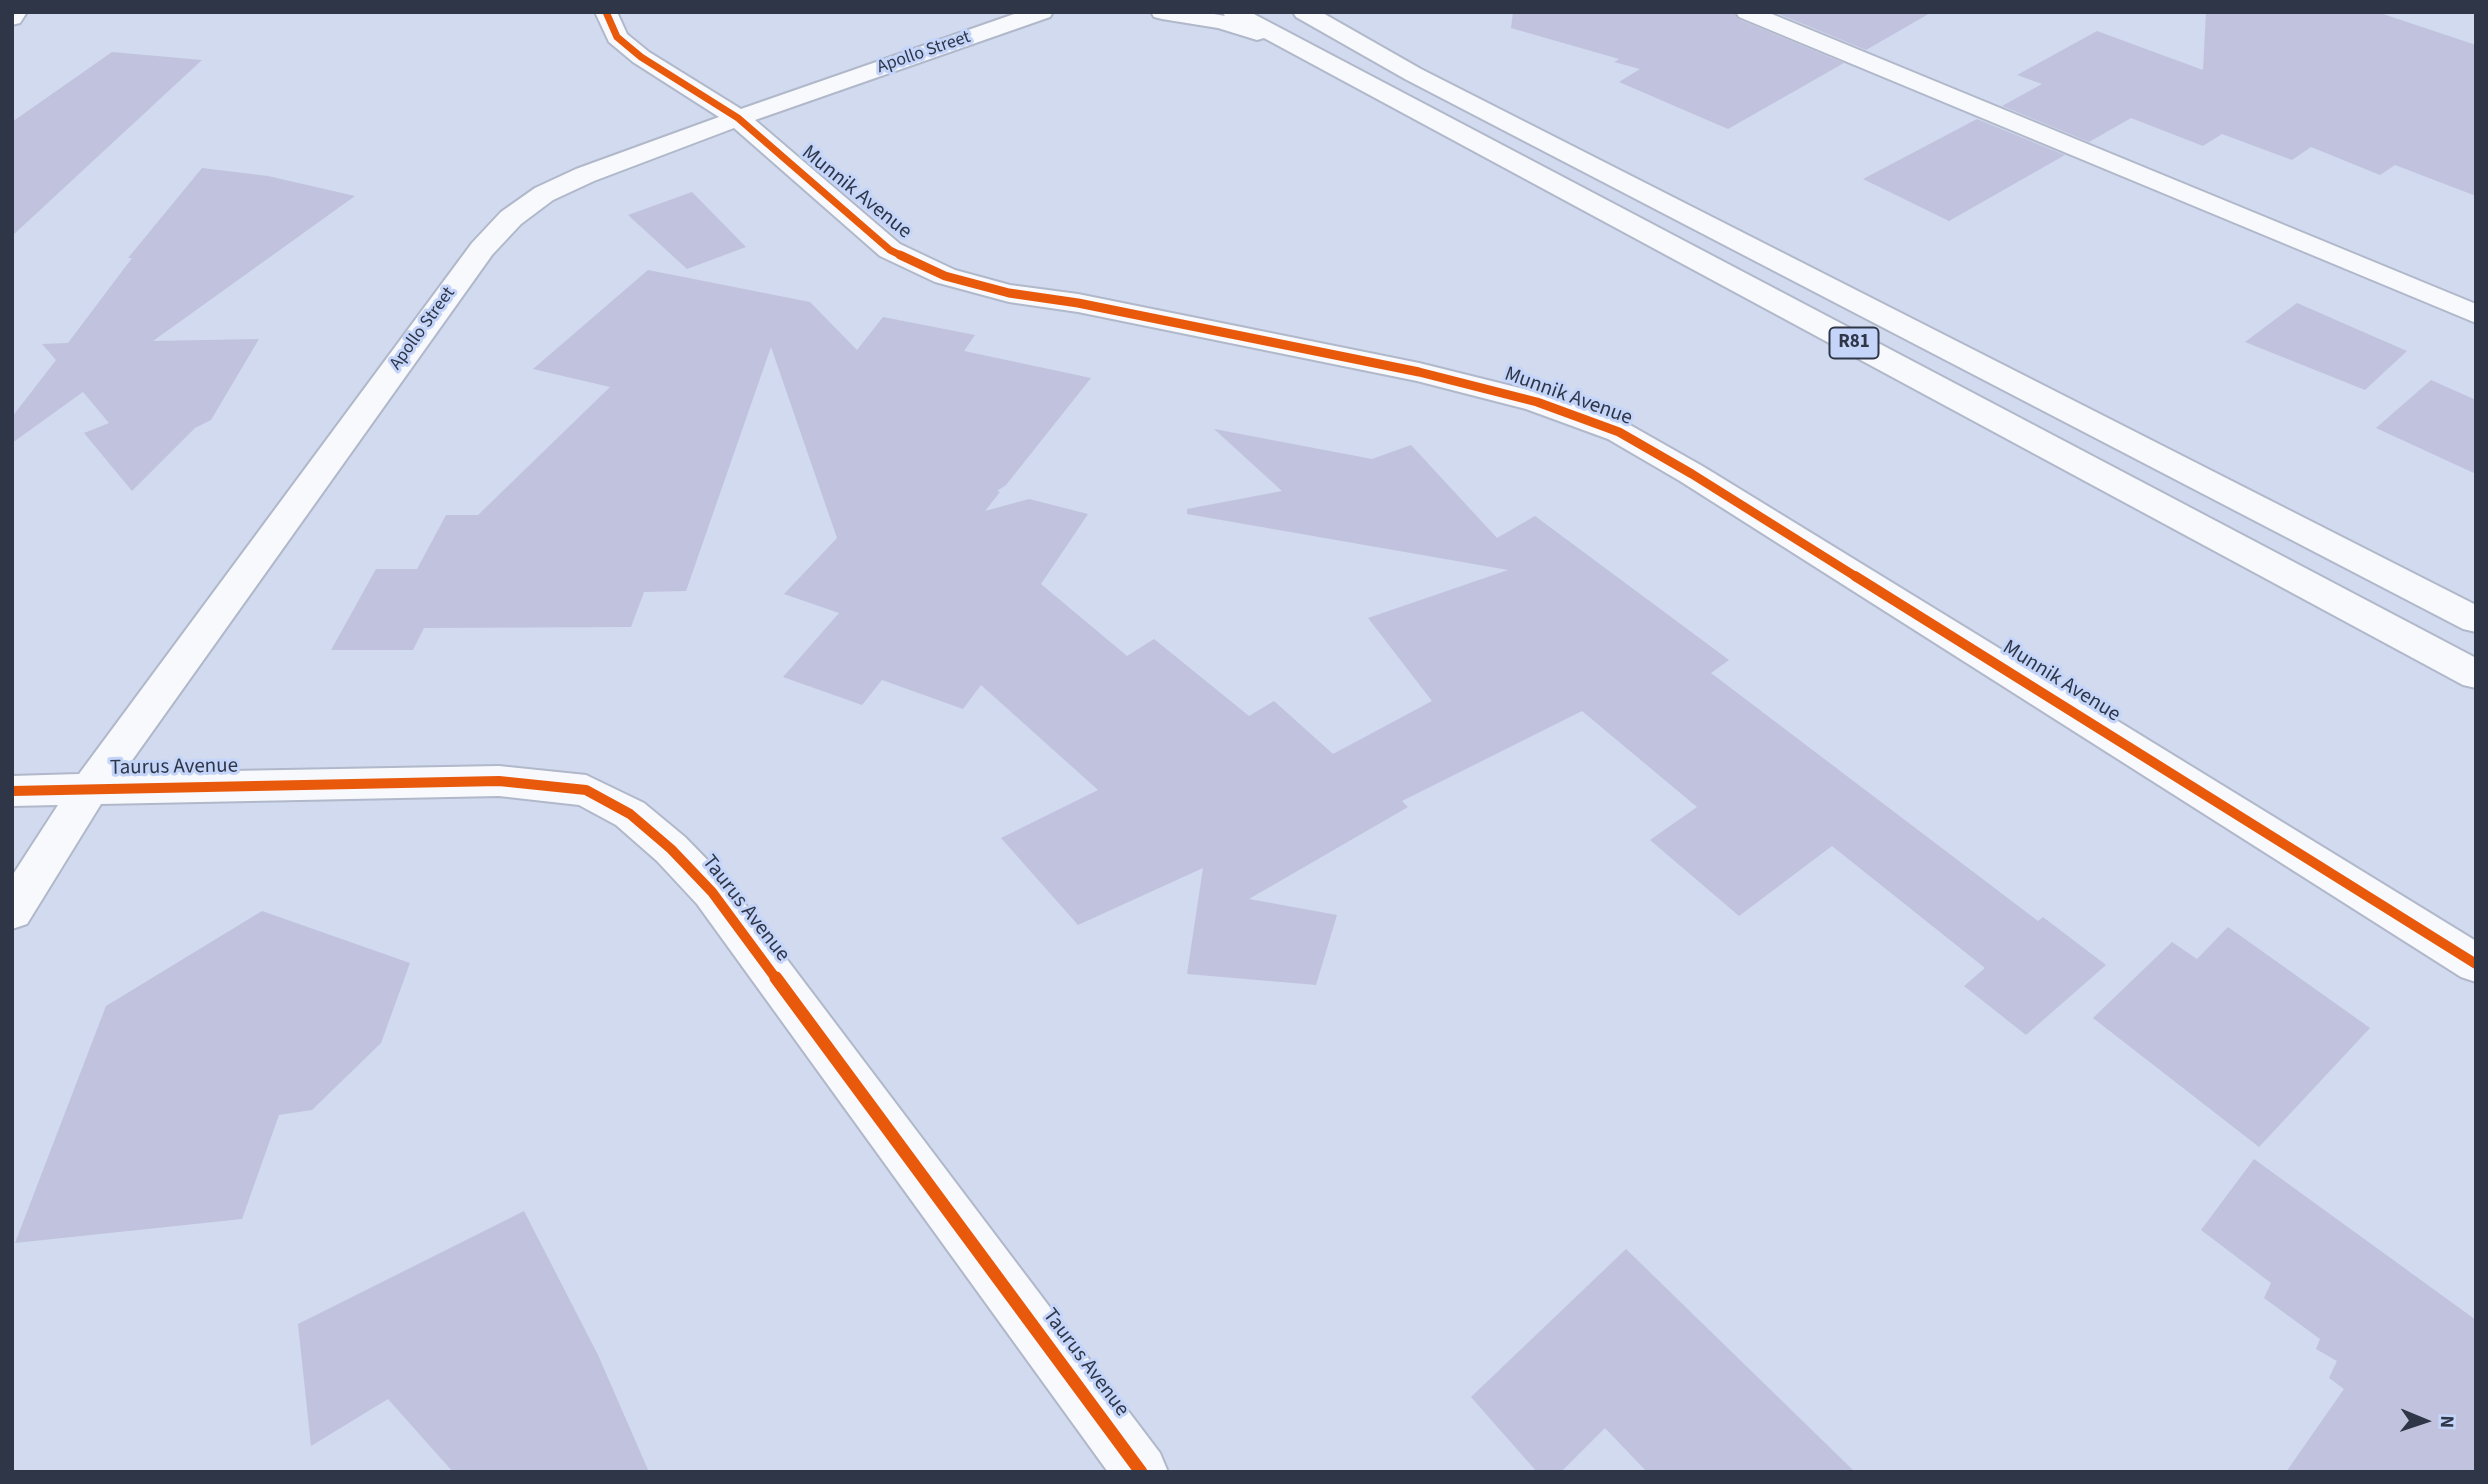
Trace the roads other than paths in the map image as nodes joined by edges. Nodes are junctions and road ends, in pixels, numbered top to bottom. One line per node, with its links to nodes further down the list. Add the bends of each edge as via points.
1 (16, 12): 8 (street)
2 (606, 12): 10 (street, Munnik Avenue, via 617,37 641,57)
3 (1042, 12): 10 (street, Apollo Street)
4 (1163, 12): 9 (street, via 1221,22)
5 (1233, 12): 9 (street, R81)
6 (1304, 12): 12 (street, R81, via 1413,74)
7 (1747, 12): 11 (street)
8 (12, 18)
9 (1292, 44): 13 (street, R81)
10 (738, 118): 14 (street, Apollo Street, via 585,175 544,194 510,218 482,249); 17 (street, Munnik Avenue, via 890,250 945,276 1419,372 1537,402 1619,432)
11 (2476, 314)
12 (2476, 620)
13 (2476, 675)
14 (90, 789): 15 (street, Taurus Avenue); 16 (street, Apollo Street); 18 (street, Taurus Avenue, via 499,781 586,790 630,814 712,891)
15 (12, 791)
16 (12, 912)
17 (2476, 964)
18 (1141, 1472)

